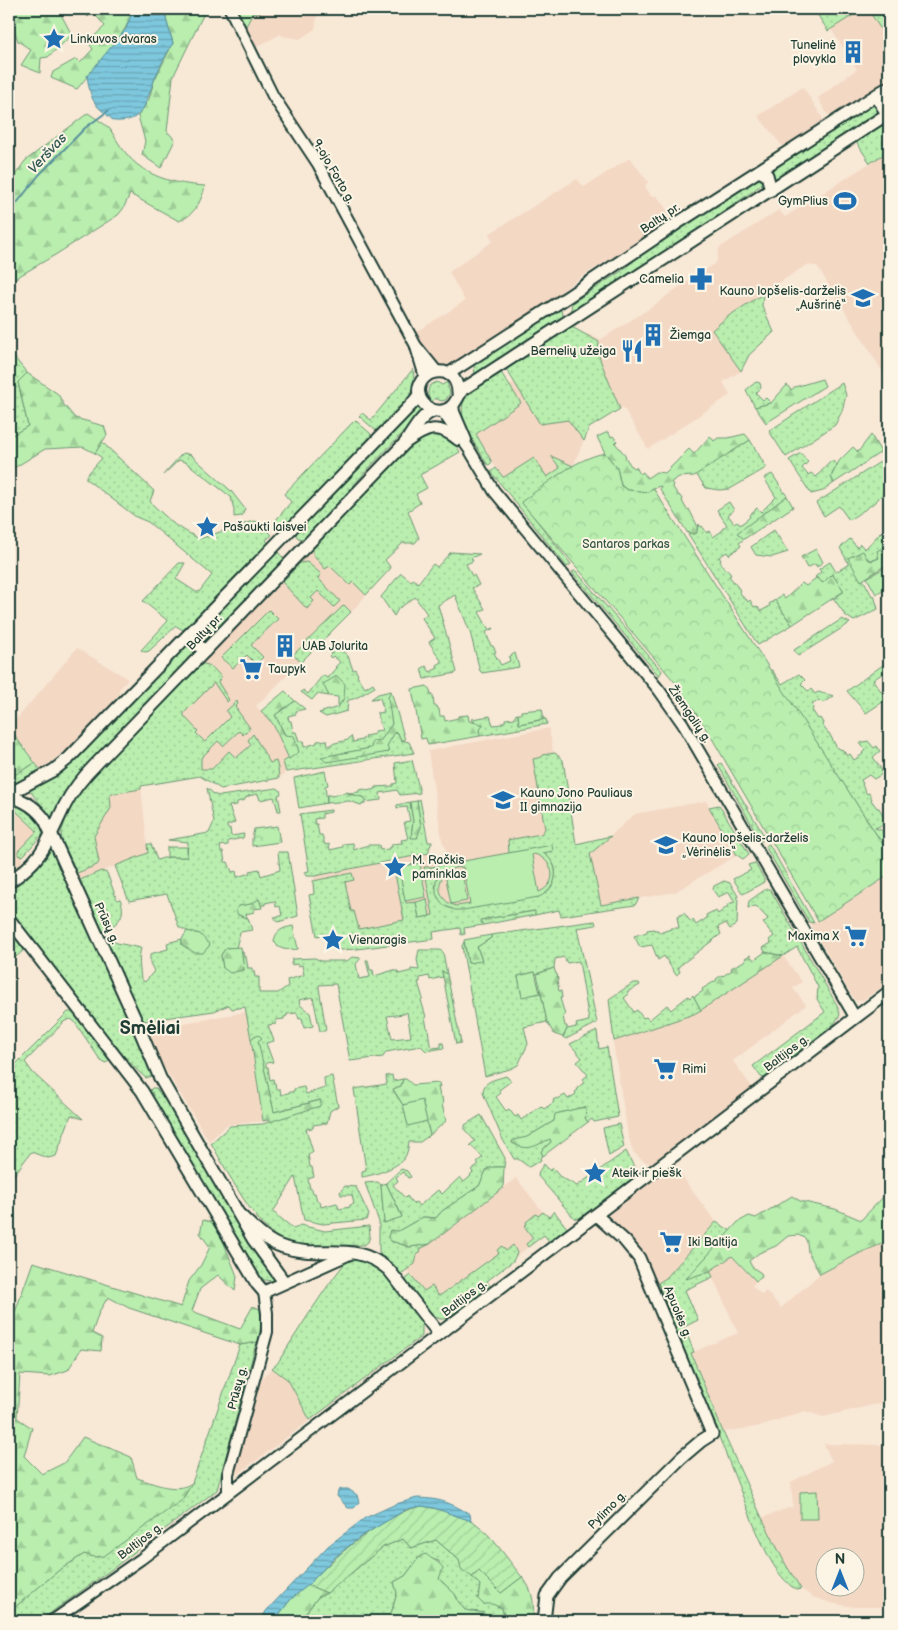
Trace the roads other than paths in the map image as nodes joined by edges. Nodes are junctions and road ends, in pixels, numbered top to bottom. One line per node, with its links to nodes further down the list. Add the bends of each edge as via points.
1 (230, 9): 8 (street, 9-ojo Forto g., via 273,96 318,164)
2 (885, 89): 3 (main road, via 880,102); 4 (main road, Baltų pr.)
3 (889, 112): 5 (main road, Baltų pr.)
4 (759, 171): 5 (main road, via 770,179); 6 (main road, Baltų pr.)
5 (771, 190): 7 (main road, Baltų pr.)
6 (569, 296): 7 (main road, via 565,310); 9 (main road, Baltų pr.)
7 (575, 316): 12 (main road, Baltų pr., via 462,390)
8 (416, 346): 9 (street, 9-ojo Forto g.); 10 (street, 9-ojo Forto g.)
9 (442, 373): 10 (main road, Baltų pr.); 12 (main road, via 457,384)
10 (425, 377): 11 (main road, Baltų pr., via 419,387)
11 (419, 395): 13 (main road, via 422,403); 16 (main road, Baltų pr.)
12 (455, 401): 13 (main road, Baltų pr.); 15 (street, Žiemgalių g., via 454,412)
13 (438, 411): 14 (main road, Baltų pr., via 428,413); 15 (street, Žiemgalių g.)
14 (405, 443): 15 (street, via 422,432 436,429 449,433); 17 (main road, Baltų pr.)
15 (469, 448): 25 (street, Žiemgalių g., via 494,491 659,690 683,724)
16 (285, 536): 17 (main road); 18 (main road, Baltų pr.)
17 (301, 550): 19 (main road, Baltų pr.)
18 (188, 636): 19 (main road); 20 (main road, Baltų pr., via 69,758)
19 (205, 652): 21 (main road, Baltų pr., via 75,788)
20 (9, 795): 21 (main road, Prūsų g., via 30,804 39,812)
21 (52, 835): 22 (main road, Baltų pr., via 36,860); 26 (main road, Prūsų g.)
22 (9, 882)
23 (9, 919): 27 (main road, Prūsų g.)
24 (889, 992): 25 (main road, Baltijos g.)
25 (855, 1018): 29 (main road, Baltijos g.)
26 (160, 1078): 27 (main road); 28 (main road, Prūsų g.)
27 (142, 1091): 32 (main road, Prūsų g.)
28 (240, 1215): 30 (main road, Prūsų g., via 283,1247); 31 (main road, Prūsų g.)
29 (596, 1215): 33 (main road, Baltijos g.); 34 (main road, Apuolės g., via 639,1258)
30 (353, 1252): 31 (main road); 33 (main road, Prūsų g., via 371,1257 389,1270)
31 (284, 1282): 32 (main road)
32 (264, 1292): 35 (street, Prūsų g., via 266,1332 228,1474)
33 (439, 1334): 35 (street, Baltijos g.)
34 (712, 1434): 37 (main road, Pylimo g., via 681,1458 560,1578 547,1596)
35 (228, 1492): 36 (street, Baltijos g.)
36 (52, 1621)
37 (544, 1621)

